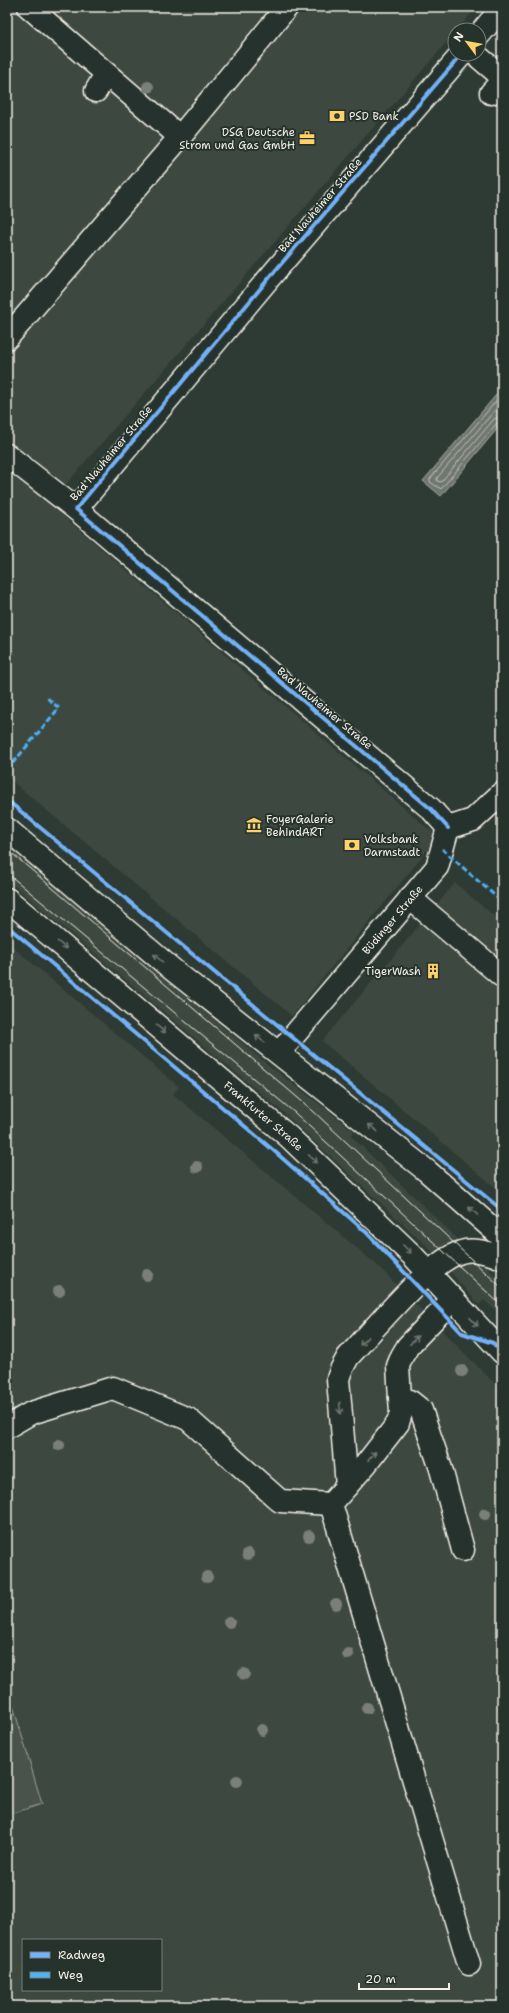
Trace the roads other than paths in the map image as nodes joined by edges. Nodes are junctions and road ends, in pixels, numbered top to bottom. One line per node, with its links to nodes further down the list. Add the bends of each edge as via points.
1 (29, 7): 8 (street, via 101,82)
2 (287, 7): 8 (street)
3 (502, 8): 4 (street)
4 (487, 26)
5 (455, 62): 11 (street, Bad Nauheimer Straße, via 275,271)
6 (481, 62): 7 (street)
7 (498, 84)
8 (180, 137): 9 (street)
9 (7, 338)
10 (7, 456): 11 (street)
11 (76, 509): 13 (street, Bad Nauheimer Straße, via 296,684 431,809)
12 (502, 792): 13 (street, via 473,820)
13 (448, 828): 15 (street, Büdinger Straße, via 437,867)
14 (7, 829): 18 (street, one-way to 14, via 173,970)
15 (410, 898): 17 (street); 18 (street, Büdinger Straße)
16 (7, 899): 21 (street, Frankfurter Straße, one-way to 21, via 289,1137)
17 (502, 976)
18 (279, 1053): 19 (street, one-way to 18, via 427,1171)
19 (502, 1237)
20 (502, 1258): 21 (street, via 492,1254 462,1251 449,1256)
21 (429, 1272): 22 (street, Frankfurter Straße); 26 (street, one-way to 26, via 348,1357 341,1370 338,1379)
22 (453, 1299): 23 (street, Frankfurter Straße, one-way to 23); 24 (street, one-way to 22, via 398,1366 402,1356 408,1346)
23 (502, 1352)
24 (400, 1397): 26 (street, one-way to 24, via 398,1423 401,1413); 28 (street, via 420,1410 441,1468)
25 (7, 1426): 27 (street, via 31,1413 113,1388 188,1419 280,1501)
26 (347, 1486): 27 (street)
27 (331, 1504): 29 (street)
28 (463, 1550)
29 (468, 1964)

